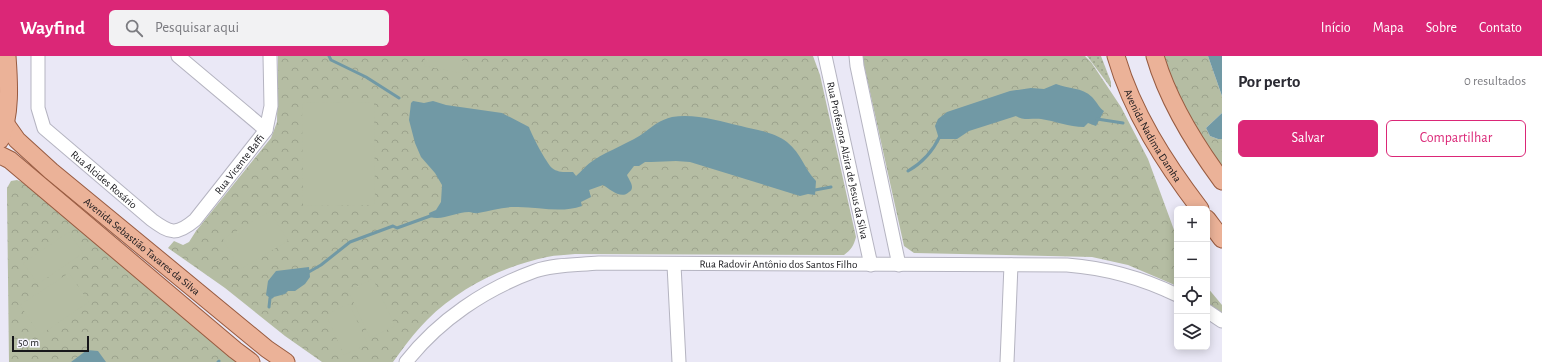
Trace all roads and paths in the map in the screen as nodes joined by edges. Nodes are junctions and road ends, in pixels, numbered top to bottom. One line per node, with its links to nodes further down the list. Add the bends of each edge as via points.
1 (7, 56): 9 (main road, via 8,94)
2 (38, 56): 16 (street, Rua Alcides Rosário, via 38,108 44,128 152,220 166,230)
3 (178, 56): 10 (street)
4 (270, 56): 10 (street, Rua Vicente Baffi, via 271,106)
5 (825, 56): 19 (street, Rua Professora Alzira de Jesus da Silva)
6 (856, 56): 20 (street)
7 (1116, 56): 14 (main road, Avenida Nadima Damha, via 1126,86 1143,121 1176,178)
8 (1155, 56): 13 (main road, via 1175,107)
9 (5, 123): 11 (main road); 26 (main road, Avenida Sebastião Tavares da Silva, via 17,140 51,170)
10 (266, 130): 16 (street, Rua Vicente Baffi, via 195,220)
11 (0, 140)
12 (0, 155): 25 (main road, Avenida Sebastião Tavares da Silva, via 10,160)
13 (1222, 181)
14 (1198, 206)
15 (1210, 223): 17 (main road)
16 (176, 231)
17 (1222, 239)
18 (674, 265): 19 (street, Rua Radovir Antônio dos Santos Filho); 27 (street, Rua Radovir Antônio dos Santos Filho, via 599,263 536,271 484,295 456,312 419,346); 28 (street)
19 (871, 265): 20 (street, Rua Radovir Antônio dos Santos Filho)
20 (899, 265): 21 (street, Rua Radovir Antônio dos Santos Filho)
21 (1011, 265): 22 (street, Rua Radovir Antônio dos Santos Filho, via 1067,265 1108,270); 29 (street)
22 (1174, 294)
23 (1210, 313): 24 (street)
24 (1222, 321)
25 (251, 362)
26 (286, 362)
27 (406, 362)
28 (679, 362)
29 (1007, 362)

